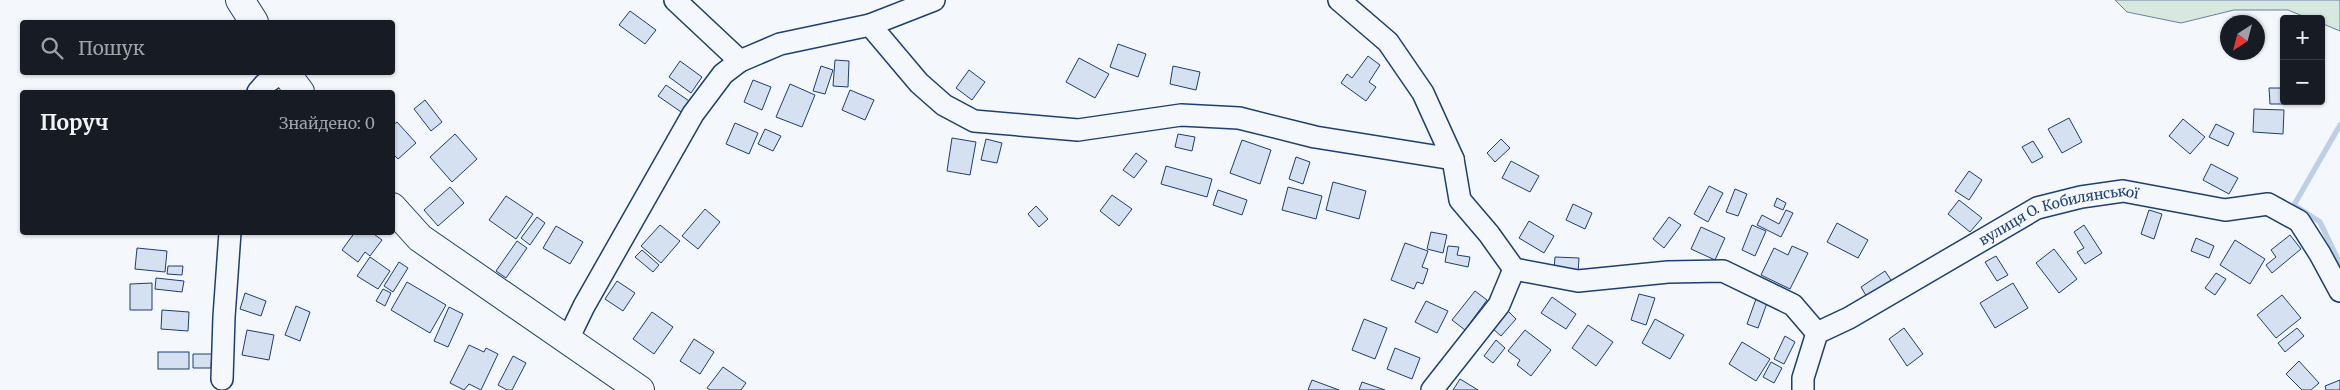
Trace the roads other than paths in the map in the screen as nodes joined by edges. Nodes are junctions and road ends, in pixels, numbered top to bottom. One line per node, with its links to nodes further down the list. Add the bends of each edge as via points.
1 (240, 0): 5 (main road)
2 (675, 0): 7 (street)
3 (934, 0): 6 (street)
4 (1339, 0): 12 (street, via 1388,42 1423,93)
5 (253, 20)
6 (870, 26): 7 (street, via 780,44); 12 (street, via 919,84 944,105 974,121 1078,130 1181,115 1240,118 1315,137)
7 (740, 61): 18 (street, via 723,74 693,114)
8 (279, 75): 10 (street)
9 (286, 75): 11 (main road)
10 (260, 90)
11 (298, 90)
12 (1453, 159): 15 (street, via 1460,200)
13 (395, 210): 18 (main road, via 420,238)
14 (230, 235): 19 (street)
15 (1514, 269): 17 (street, via 1578,281 1668,272 1723,271 1793,305); 21 (street, via 1499,306)
16 (2340, 291): 17 (street, вулиця О. Кобилянської, via 2298,221 2268,204 2225,210 2123,191 2037,208 1849,318)
17 (1817, 333): 22 (street)
18 (568, 339): 20 (main road)
19 (222, 379)
20 (640, 390)
21 (1432, 390)
22 (1802, 390)

